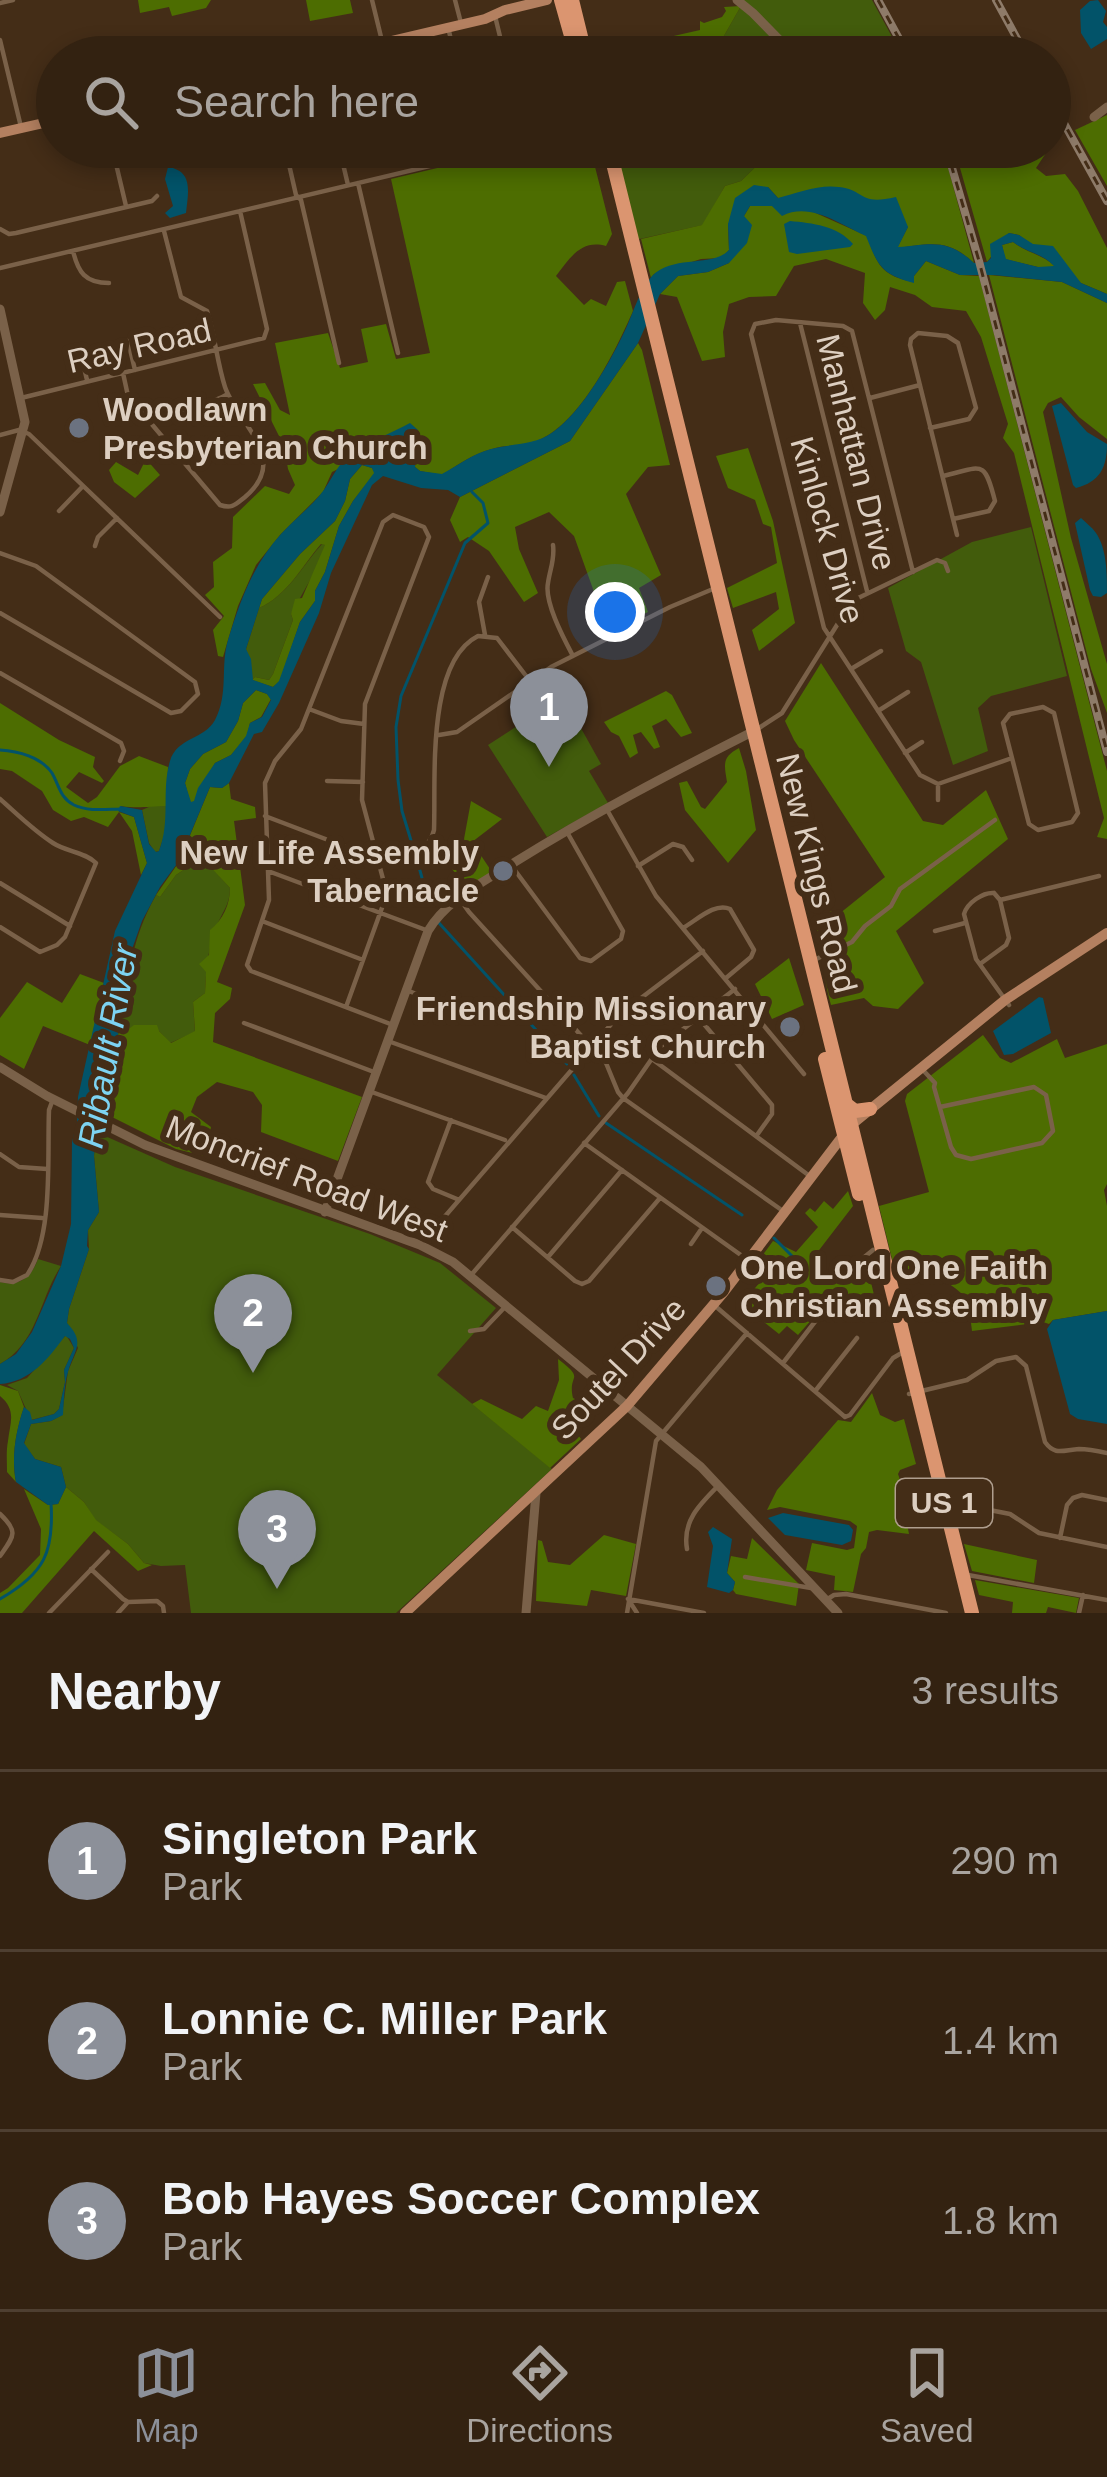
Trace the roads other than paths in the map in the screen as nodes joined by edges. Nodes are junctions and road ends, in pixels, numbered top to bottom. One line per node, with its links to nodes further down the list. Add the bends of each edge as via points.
1 (13, 0): 6 (street)
2 (372, 0): 10 (street)
3 (455, 0): 8 (street)
4 (736, 0): 16 (street)
5 (565, 1): 7 (main road); 14 (highway); 15 (highway)
6 (0, 3)
7 (495, 16): 8 (main road); 13 (street)
8 (462, 24): 9 (main road)
9 (448, 27): 11 (main road); 12 (street)
10 (380, 36)
11 (411, 36)
12 (450, 36)
13 (500, 36)
14 (572, 36)
15 (578, 36)
16 (775, 36)
17 (0, 40): 21 (street)
18 (1107, 107): 19 (street)
19 (1094, 117)
20 (36, 125): 21 (main road)
21 (22, 128): 22 (main road)
22 (0, 133)
23 (117, 168): 32 (street)
24 (290, 168): 31 (street)
25 (344, 168): 29 (street)
26 (414, 168): 28 (street)
27 (610, 168): 71 (highway, New Kings Road / US 1)
28 (358, 183): 29 (street); 45 (street)
29 (348, 185): 31 (street)
30 (157, 196): 32 (street)
31 (298, 197): 33 (street); 46 (street)
32 (126, 207): 35 (street)
33 (240, 211): 34 (street); 43 (street, Ray Road, via 268,329 258,341)
34 (164, 229): 36 (street); 43 (street, via 181,297 207,311)
35 (0, 230)
36 (73, 251): 37 (street); 38 (street, via 85,277)
37 (0, 268)
38 (109, 283)
39 (0, 309): 41 (street)
40 (800, 323): 53 (street, via 850,328); 72 (street, Manhattan Drive); 76 (street, Kinlock Drive, via 764,321 751,334)
41 (3, 333): 52 (street)
42 (128, 341): 47 (street)
43 (217, 350): 47 (street, Ray Road); 51 (street)
44 (80, 351): 49 (street)
45 (398, 352)
46 (339, 363)
47 (135, 370): 48 (street, Ray Road)
48 (123, 373): 49 (street, Ray Road); 54 (street, via 128,396)
49 (88, 382): 52 (street, Ray Road)
50 (920, 385): 53 (street); 55 (street); 55 (street, via 913,336 955,340 976,408 969,418)
51 (228, 394): 54 (street); 54 (street, via 263,451 260,478 233,506 220,505)
52 (21, 398): 56 (street)
53 (870, 398): 69 (street)
54 (152, 424)
55 (930, 428): 58 (street)
56 (24, 431): 57 (street); 59 (street); 60 (street)
57 (0, 435)
58 (943, 476): 63 (street); 63 (street, via 983,469 995,500 989,511)
59 (83, 486): 61 (street); 62 (street)
60 (0, 510)
61 (59, 511)
62 (117, 518): 66 (street); 74 (street)
63 (953, 520): 64 (street)
64 (956, 535)
65 (553, 545): 78 (street, via 548,596)
66 (95, 546)
67 (0, 553): 73 (street, via 36,566 199,690 175,714)
68 (948, 571): 69 (street, via 937,560)
69 (913, 572): 72 (street)
70 (488, 577): 75 (street, via 479,602)
71 (715, 589): 78 (street); 86 (highway, New Kings Road / US 1)
72 (867, 592): 76 (street, via 848,604)
73 (0, 614)
74 (220, 617)
75 (485, 635): 81 (street, via 501,640); 87 (street, via 457,655 438,704)
76 (829, 635): 79 (street, Kinlock Drive); 86 (street, via 782,713)
77 (881, 651): 79 (street)
78 (573, 656): 81 (street)
79 (851, 669): 84 (street, Kinlock Drive)
80 (0, 673): 91 (street, via 122,743)
81 (530, 681): 87 (street, via 457,732)
82 (908, 692): 84 (street)
83 (309, 709): 85 (street); 85 (street, via 390,516 428,533 369,688); 98 (street, via 265,783)
84 (878, 711): 89 (street, Kinlock Drive)
85 (364, 724): 93 (street)
86 (750, 733): 97 (street); 104 (highway, New Kings Road / US 1)
87 (437, 735): 101 (street, via 431,841)
88 (922, 742): 89 (street)
89 (905, 753): 94 (street, Kinlock Drive)
90 (1012, 758): 90 (street, via 1034,829 1077,817 1049,708 1004,719); 94 (street)
91 (120, 761)
92 (327, 782): 93 (street)
93 (363, 782): 101 (street)
94 (938, 784): 96 (street)
95 (0, 799): 114 (street, via 52,842 94,859)
96 (938, 800)
97 (606, 808): 100 (street); 105 (street)
98 (265, 816): 101 (street); 106 (street)
99 (994, 820): 122 (street, via 900,889 848,944)
100 (566, 830): 103 (street); 103 (street, via 622,928 591,961)
101 (378, 860): 111 (street, via 387,894)
102 (692, 860): 105 (street, via 674,844)
103 (511, 865): 109 (street)
104 (782, 865): 122 (highway, New Kings Road / US 1); 129 (highway, New Kings Road / US 1)
105 (638, 866): 116 (street)
106 (268, 871): 111 (street); 112 (street)
107 (1099, 876): 110 (street)
108 (0, 883): 114 (street)
109 (459, 898): 117 (street); 135 (street)
110 (1000, 900): 113 (street, via 995,888 985,893 964,911); 123 (street, via 1009,941)
111 (380, 914): 117 (street); 121 (street)
112 (262, 921): 121 (street); 128 (street, via 251,971)
113 (965, 922): 118 (street); 123 (street)
114 (70, 926): 115 (street, via 43,953)
115 (0, 927)
116 (683, 928): 120 (street); 124 (street, via 717,907 730,910 753,954)
117 (428, 931): 126 (street)
118 (935, 931)
119 (1107, 937): 127 (main road)
120 (703, 951): 124 (street); 135 (street)
121 (363, 961): 128 (street)
122 (811, 962): 129 (highway, New Kings Road / US 1)
123 (980, 964): 127 (street)
124 (726, 978): 125 (street)
125 (735, 989): 130 (street); 140 (street)
126 (406, 990): 131 (street); 133 (street)
127 (1007, 1002): 138 (main road)
128 (346, 1007): 133 (street)
129 (819, 1012): 145 (highway, New Kings Road / US 1); 149 (highway, New Kings Road / US 1)
130 (698, 1017): 136 (street); 150 (street, via 772,1105)
131 (489, 1021)
132 (244, 1024): 139 (street)
133 (393, 1025): 134 (street)
134 (388, 1041): 139 (street); 142 (street)
135 (592, 1046): 142 (street); 143 (street)
136 (652, 1059): 143 (street); 150 (street)
137 (0, 1067): 144 (street, Moncrief Road West)
138 (923, 1071): 146 (street); 147 (main road); 149 (main road)
139 (376, 1073): 141 (street)
140 (804, 1074)
141 (369, 1091): 148 (street); 160 (street)
142 (546, 1098): 151 (street)
143 (623, 1098): 152 (street); 161 (street)
144 (53, 1099): 155 (street); 160 (street, Moncrief Road West, via 179,1159)
145 (846, 1104): 147 (highway); 149 (highway, New Kings Road / US 1)
146 (940, 1107): 146 (street, via 962,1158 1042,1143 1053,1131 1046,1096 1034,1087)
147 (870, 1109): 149 (main road)
148 (451, 1120): 151 (street); 159 (street, via 426,1187)
149 (849, 1130): 153 (highway, New Kings Road / US 1); 166 (highway, New Kings Road / US 1)
150 (755, 1136): 157 (street)
151 (508, 1142): 159 (street)
152 (584, 1143): 156 (street); 164 (street)
153 (840, 1152): 157 (main road, Soutel Drive); 166 (highway, New Kings Road / US 1)
154 (0, 1154): 155 (street, via 19,1167)
155 (47, 1169): 163 (street)
156 (622, 1170): 158 (street); 169 (street)
157 (812, 1178): 161 (main road, Soutel Drive)
158 (660, 1198): 165 (street); 169 (street, via 589,1281 575,1282)
159 (457, 1199): 168 (street)
160 (325, 1212): 168 (street, Moncrief Road West)
161 (785, 1213): 170 (main road, Soutel Drive)
162 (0, 1215): 163 (street)
163 (44, 1218): 173 (street, via 32,1269 13,1282)
164 (512, 1227): 169 (street); 172 (street)
165 (702, 1228): 167 (street); 170 (street)
166 (874, 1242): 171 (street); 180 (highway, New Kings Road / US 1)
167 (692, 1244)
168 (420, 1245): 172 (street, Moncrief Road West)
169 (548, 1258)
170 (748, 1260): 175 (main road, Soutel Drive)
171 (856, 1263)
172 (471, 1275): 176 (street, Moncrief Road West)
173 (0, 1280)
174 (831, 1301): 181 (street)
175 (714, 1304): 178 (street); 184 (main road, Soutel Drive)
176 (506, 1305): 177 (street, via 490,1324); 184 (street, Moncrief Road West)
177 (470, 1331)
178 (747, 1333): 181 (street); 185 (street)
179 (856, 1338): 182 (street)
180 (903, 1352): 182 (street, via 847,1417); 183 (highway, New Kings Road / US 1)
181 (782, 1364): 182 (street)
182 (815, 1392)
183 (913, 1393): 186 (street, via 1016,1357 1026,1366 1049,1449); 190 (highway, New Kings Road / US 1)
184 (627, 1406): 185 (street, Moncrief Road West); 188 (main road, Soutel Drive)
185 (662, 1434): 187 (street, Moncrief Road West); 202 (street)
186 (1107, 1453)
187 (719, 1485): 194 (street, via 690,1519); 200 (street, Moncrief Road West)
188 (536, 1493): 210 (main road, Soutel Drive); 211 (street)
189 (1107, 1500): 192 (street, via 1073,1498)
190 (941, 1509): 192 (street, via 1010,1514); 198 (highway, New Kings Road / US 1); 217 (highway, New Kings Road / US 1)
191 (0, 1514): 196 (street, via 13,1531)
192 (1060, 1538): 193 (street)
193 (1107, 1547)
194 (687, 1549)
195 (107, 1552): 197 (street)
196 (0, 1556)
197 (92, 1569): 205 (street); 207 (street)
198 (962, 1574): 201 (street); 218 (highway, New Kings Road / US 1)
199 (745, 1577): 200 (street)
200 (814, 1588): 203 (street, Moncrief Road West)
201 (1083, 1595): 204 (street); 219 (street)
202 (628, 1599): 206 (street); 212 (street); 213 (street)
203 (826, 1600): 215 (street, Moncrief Road West); 216 (street, via 846,1594)
204 (1107, 1600)
205 (128, 1602): 208 (street); 209 (street, via 160,1603)
206 (691, 1612): 214 (street)
207 (49, 1613)
208 (118, 1613)
209 (164, 1613)
210 (405, 1613)
211 (526, 1613)
212 (627, 1613)
213 (637, 1613)
214 (704, 1613)
215 (838, 1613)
216 (946, 1613)
217 (962, 1613)
218 (971, 1613)
219 (1079, 1613)

